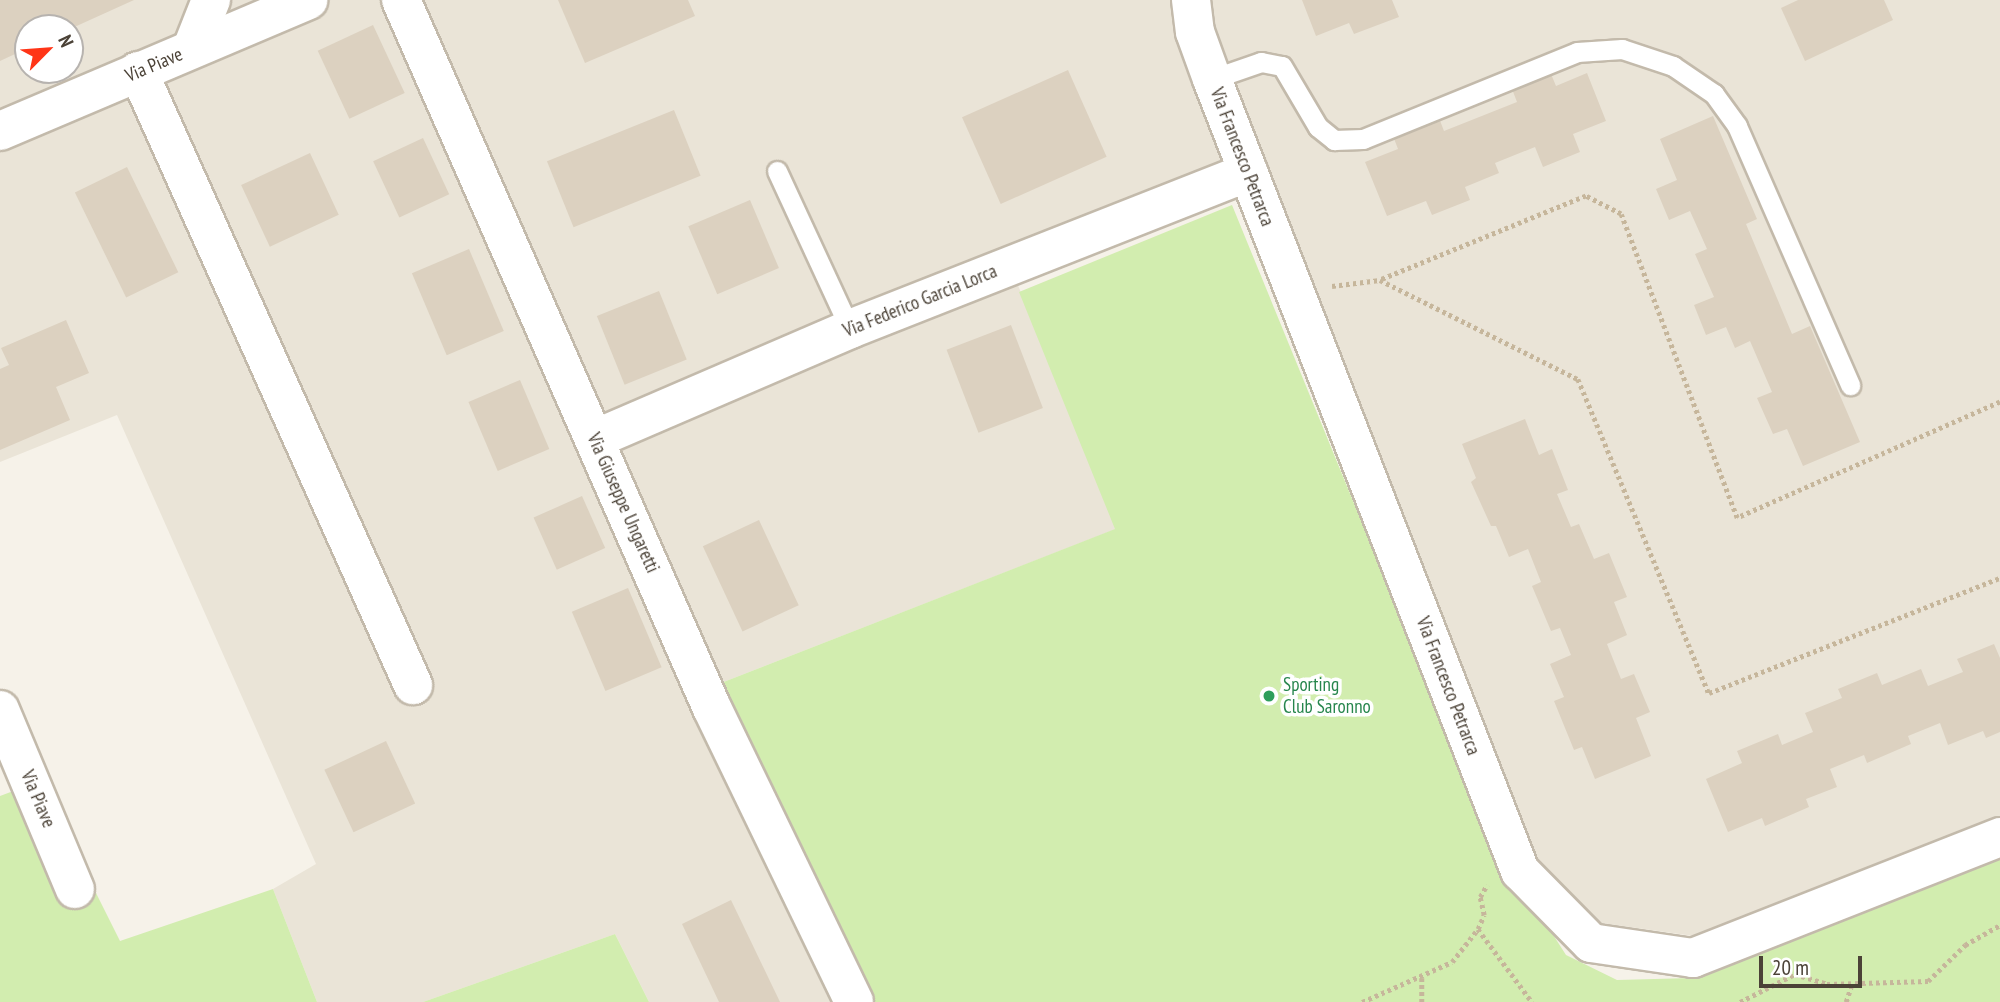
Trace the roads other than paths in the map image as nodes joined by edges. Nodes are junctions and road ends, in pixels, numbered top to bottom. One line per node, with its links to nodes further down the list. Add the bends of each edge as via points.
1 (211, 0): 6 (street)
2 (308, 0): 5 (street, Via Piave)
3 (401, 0): 14 (street, Via Giuseppe Ungaretti)
4 (1191, 0): 8 (street, Via Francesco Petrarca, via 1195,32)
5 (263, 8): 6 (street, Via Piave)
6 (192, 48): 7 (street, Via Piave)
7 (138, 71): 9 (street, Via Piave); 15 (street)
8 (1212, 79): 11 (street, Via Francesco Petrarca); 13 (lane, via 1261,61 1282,66 1318,127 1334,140 1363,139 1577,51 1622,49 1673,66 1714,94 1737,126)
9 (0, 131)
10 (777, 171): 12 (lane)
11 (1248, 172): 12 (street, Via Federico Garcia Lorca); 17 (street, Via Francesco Petrarca, via 1520,871 1591,943 1693,958)
12 (850, 329): 14 (street, Via Federico Garcia Lorca)
13 (1850, 385)
14 (595, 439): 19 (street, Via Giuseppe Ungaretti, via 712,708)
15 (413, 685)
16 (0, 710): 18 (street, Via Piave)
17 (2000, 837)
18 (75, 889)
19 (854, 1002)

